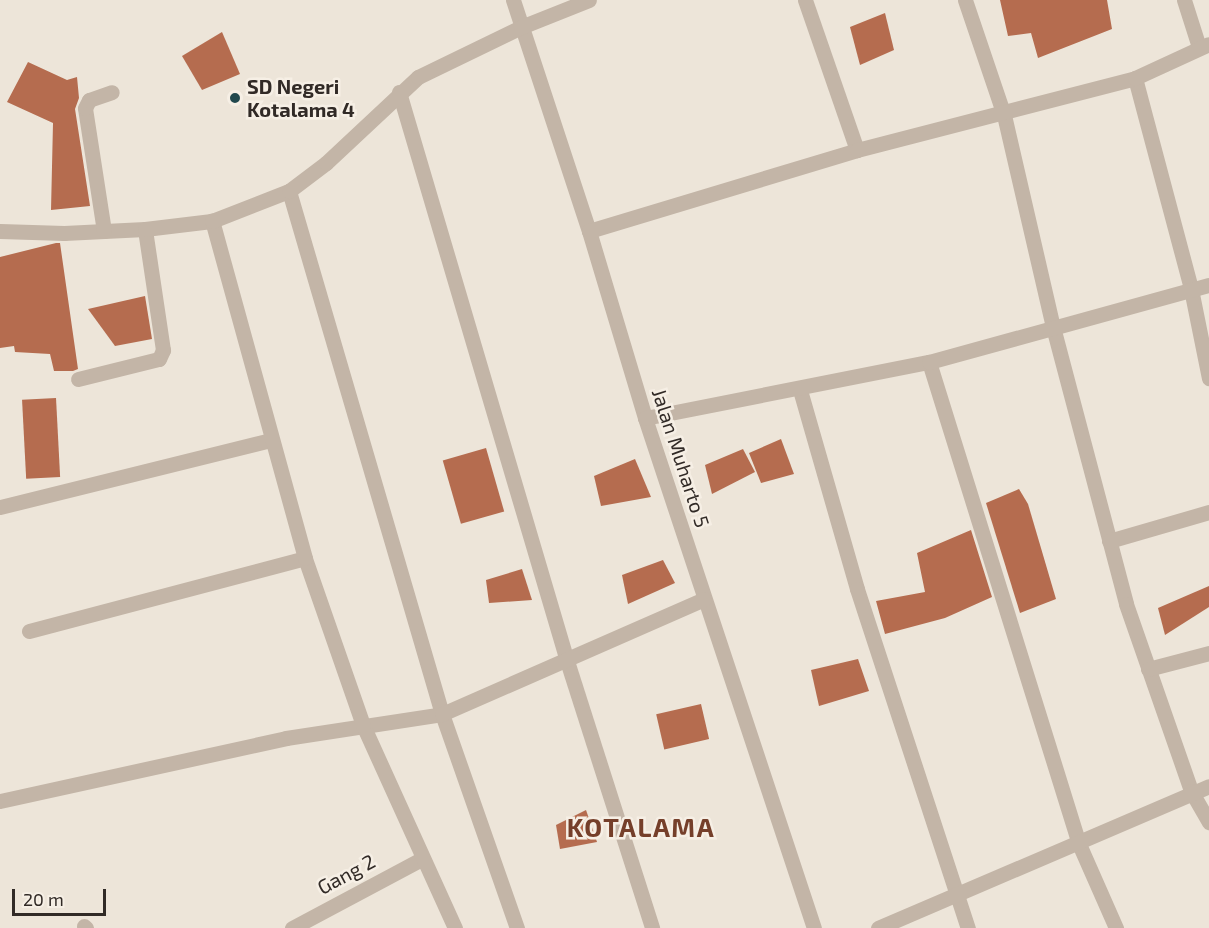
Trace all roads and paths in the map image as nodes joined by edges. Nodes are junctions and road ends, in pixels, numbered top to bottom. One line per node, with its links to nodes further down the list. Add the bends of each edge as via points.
1 (513, 0): 6 (street, Jalan Muharto 5)
2 (589, 0): 6 (street)
3 (805, 0): 12 (street)
4 (965, 0): 11 (street)
5 (1184, 0): 7 (street)
6 (520, 27): 9 (street, via 418,77); 18 (street, Jalan Muharto 5)
7 (1204, 46): 8 (street)
8 (1135, 78): 11 (street); 20 (street)
9 (399, 92): 13 (street, via 326,164); 35 (street)
10 (112, 93): 17 (street, via 89,100 85,108)
11 (1004, 115): 12 (street); 21 (street)
12 (857, 150): 18 (street)
13 (289, 190): 14 (street); 37 (street)
14 (212, 221): 15 (street); 27 (street)
15 (145, 229): 17 (street); 24 (street, via 163,350 159,359)
16 (0, 231): 17 (street)
17 (104, 231)
18 (589, 231): 26 (street, Jalan Muharto 5)
19 (1209, 285): 20 (street)
20 (1191, 289): 21 (street); 23 (street)
21 (1053, 327): 22 (street); 30 (street)
22 (929, 362): 25 (street); 43 (street)
23 (1209, 378)
24 (78, 380)
25 (800, 390): 26 (street); 45 (street, via 856,589)
26 (645, 418): 32 (street, Jalan Muharto 5)
27 (271, 440): 28 (street); 31 (street)
28 (0, 507)
29 (1209, 512): 30 (street)
30 (1109, 541): 36 (street)
31 (305, 558): 33 (street); 38 (street)
32 (704, 599): 35 (street); 50 (street, Jalan Muharto 5)
33 (29, 632)
34 (1209, 653): 36 (street)
35 (567, 661): 37 (street); 49 (street)
36 (1148, 669): 40 (street)
37 (442, 714): 38 (street); 48 (street)
38 (363, 725): 41 (street, via 286,738); 44 (street)
39 (1209, 786): 40 (street)
40 (1191, 791): 42 (street); 43 (street)
41 (0, 801)
42 (1209, 822)
43 (1080, 844): 45 (street); 53 (street)
44 (422, 859): 46 (street, Gang 2); 47 (street)
45 (954, 893): 51 (street); 52 (street)
46 (292, 928)
47 (455, 928)
48 (517, 928)
49 (652, 928)
50 (814, 928)
51 (878, 928)
52 (968, 928)
53 (1116, 928)

